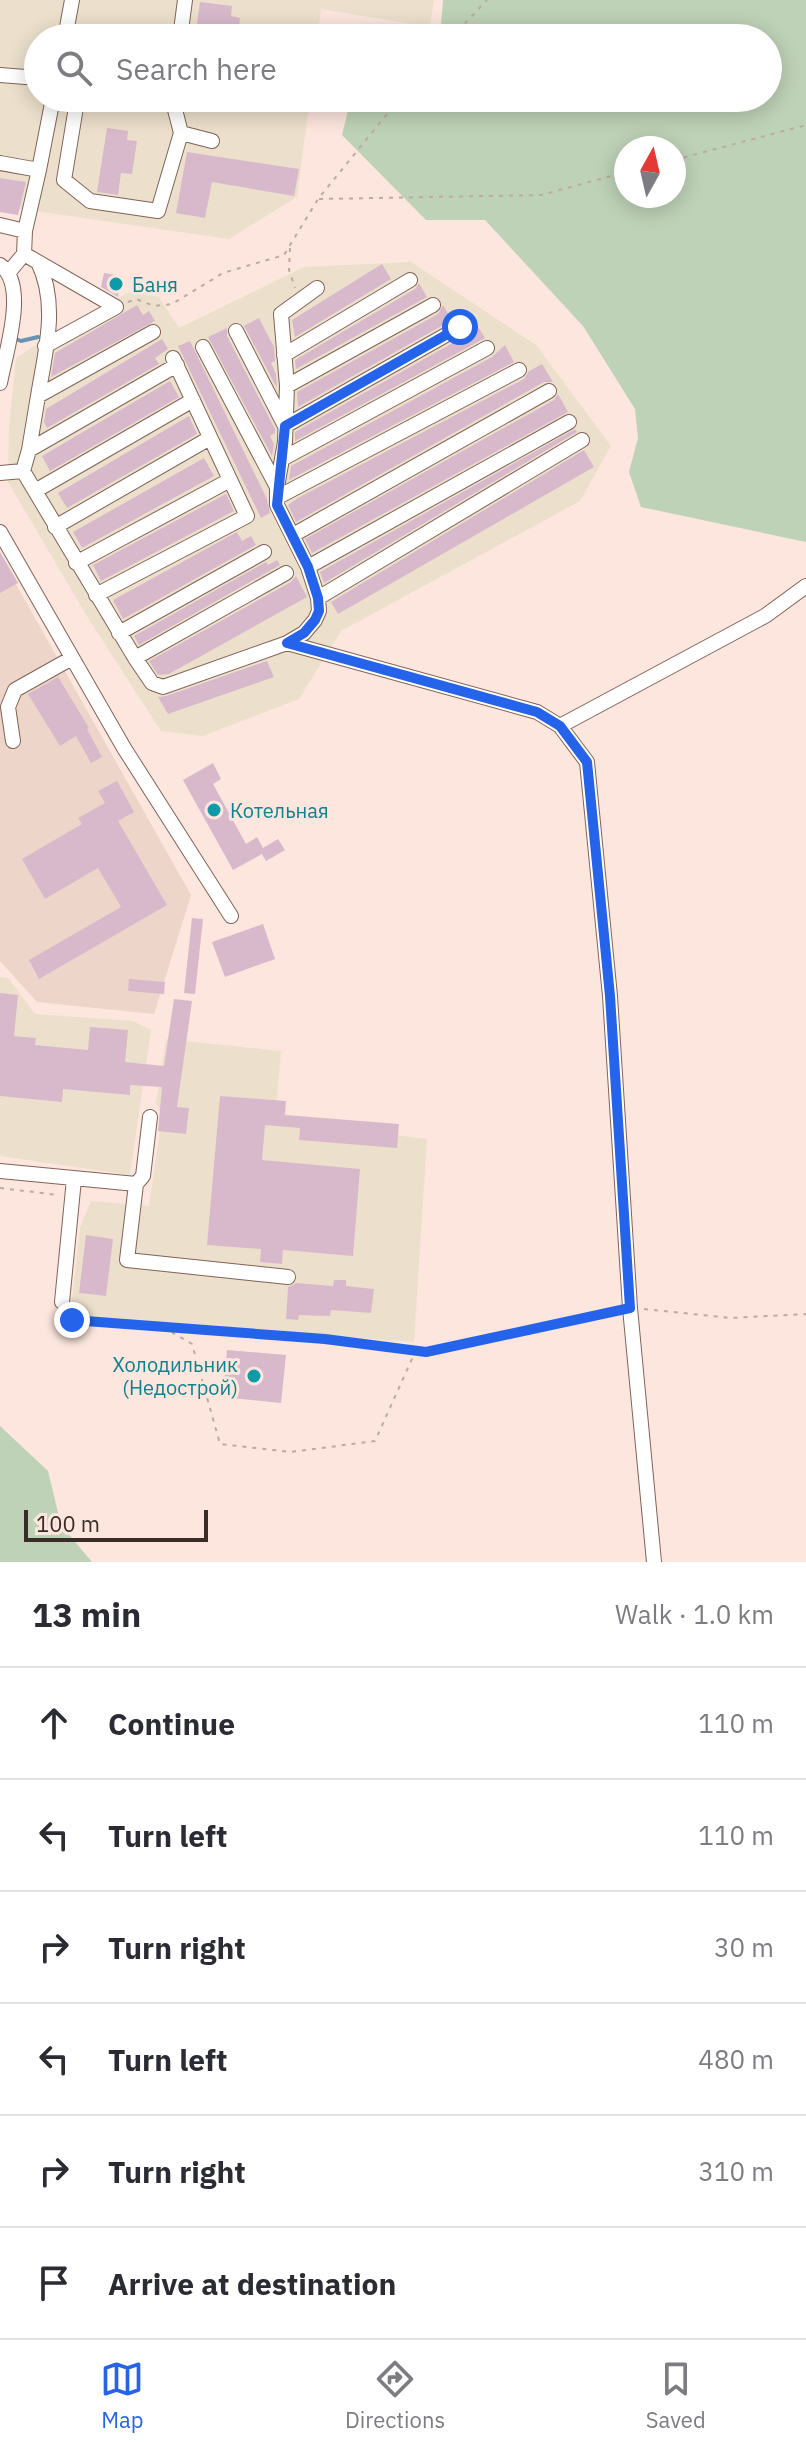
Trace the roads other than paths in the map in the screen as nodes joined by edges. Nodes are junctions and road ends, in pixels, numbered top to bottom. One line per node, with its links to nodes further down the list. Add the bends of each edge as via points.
1 (72, 0): 3 (street)
2 (185, 0): 4 (street)
3 (68, 24)
4 (182, 24)
5 (0, 75): 6 (street)
6 (24, 77)
7 (50, 112): 13 (street)
8 (75, 112): 10 (street, via 64,180 90,201 158,211)
9 (176, 112): 10 (street)
10 (181, 133): 11 (street)
11 (212, 141)
12 (0, 163): 13 (street)
13 (39, 170): 15 (street)
14 (0, 225): 15 (street)
15 (25, 231): 16 (street)
16 (24, 254): 17 (street); 18 (street)
17 (38, 262): 25 (street, via 50,320); 25 (street, via 116,307)
18 (5, 268): 30 (street, via 13,280 15,305)
19 (410, 280): 28 (street)
20 (317, 288): 28 (street, via 281,314)
21 (433, 305): 31 (street)
22 (460, 327): 36 (street)
23 (236, 331): 36 (street)
24 (153, 332): 33 (street)
25 (45, 346): 33 (street)
26 (203, 347): 45 (street)
27 (487, 348): 40 (street)
28 (284, 355): 31 (street)
29 (519, 370): 45 (street)
30 (0, 383)
31 (287, 386): 36 (street)
32 (549, 391): 48 (street)
33 (38, 396): 39 (street)
34 (193, 400): 37 (street); 39 (street, via 175,362); 44 (street)
35 (569, 422): 51 (street)
36 (285, 426): 40 (street)
37 (210, 438): 43 (street); 46 (street)
38 (582, 440): 55 (street)
39 (29, 450): 41 (street)
40 (282, 459): 45 (street)
41 (23, 471): 42 (street); 44 (street)
42 (0, 473)
43 (230, 480): 50 (street); 54 (street, via 247,516)
44 (35, 491): 46 (street)
45 (278, 492): 48 (street, via 277,505)
46 (55, 527): 50 (street)
47 (0, 532): 58 (street)
48 (293, 535): 51 (street)
49 (264, 552): 56 (street)
50 (76, 563): 54 (street)
51 (308, 567): 55 (street)
52 (286, 573): 59 (street)
53 (806, 586): 60 (street, via 765,616)
54 (96, 595): 56 (street)
55 (318, 598): 57 (street, via 315,620)
56 (119, 633): 59 (street)
57 (287, 643): 59 (street, via 163,687 152,683); 60 (street, via 537,712)
58 (72, 658): 61 (street, via 15,690 8,707); 62 (street)
59 (135, 658)
60 (560, 726): 69 (street, via 587,762)
61 (13, 741)
62 (231, 916)
63 (150, 1117): 66 (street, via 143,1176)
64 (0, 1171): 65 (street)
65 (74, 1179): 66 (street); 68 (street)
66 (136, 1184): 67 (street, via 127,1260)
67 (288, 1277)
68 (63, 1309)
69 (654, 1562)

